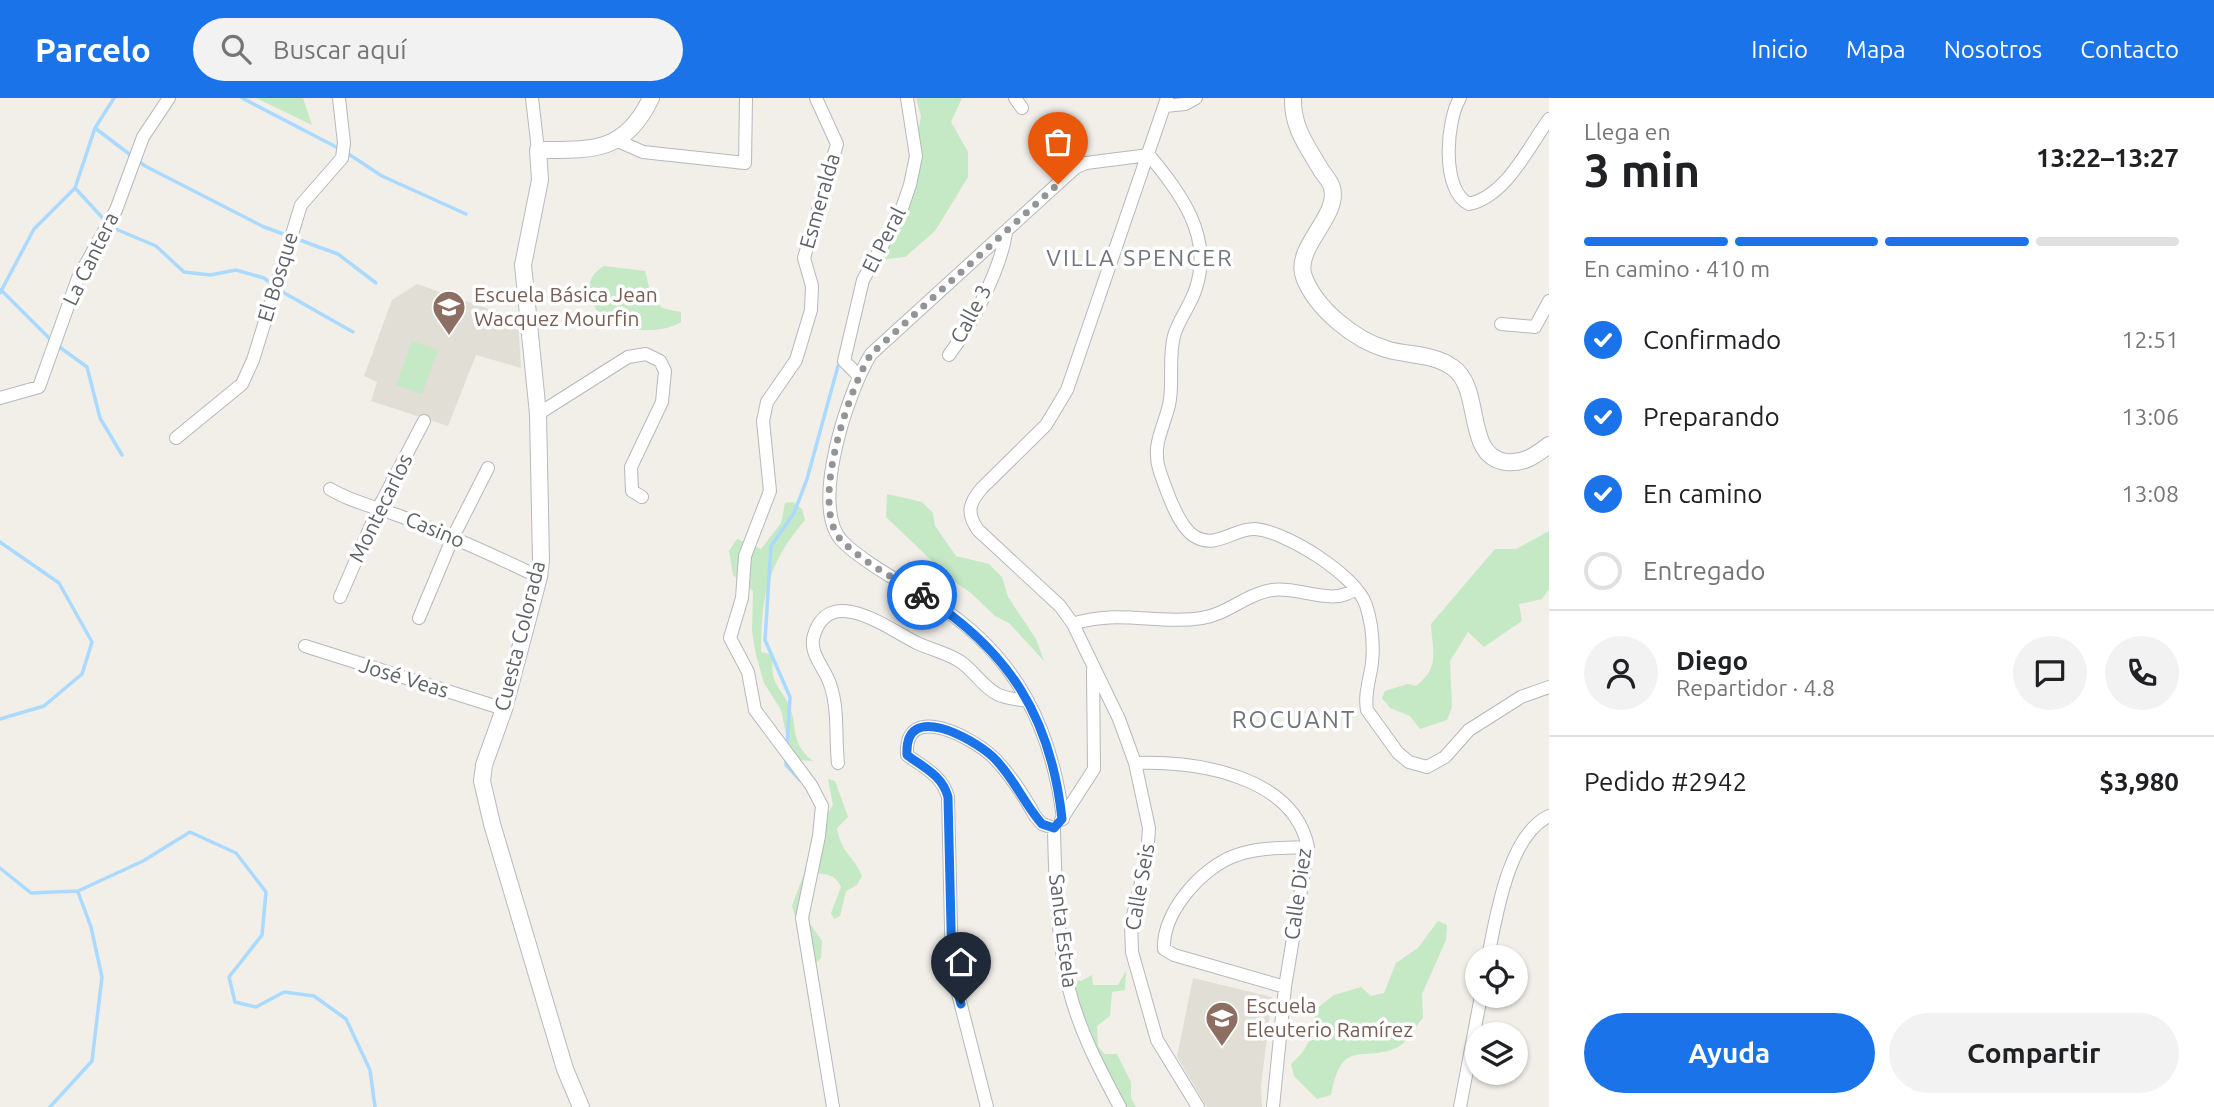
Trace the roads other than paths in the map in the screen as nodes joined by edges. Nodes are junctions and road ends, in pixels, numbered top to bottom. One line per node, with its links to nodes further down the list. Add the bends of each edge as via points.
1 (169, 98): 21 (street, La Cantera, via 143,137 116,210 78,278 39,387)
2 (339, 98): 24 (street, El Bosque, via 342,158 301,205 242,384)
3 (532, 98): 14 (street)
4 (651, 98): 13 (street, via 639,120)
5 (746, 98): 13 (street, via 745,163 643,152)
6 (816, 98): 50 (street, Esmeralda, via 837,144 804,258 812,286 811,310 796,360 767,402 763,422 770,491 745,556 742,598 730,638 748,672 755,710 822,806 802,918)
7 (907, 98): 20 (street, El Peral, via 916,156 900,214 863,280 844,361)
8 (1196, 98): 11 (street, via 1185,104)
9 (1293, 98): 25 (street, via 1298,132 1333,189 1332,206 1308,250 1304,272 1315,295 1357,337 1453,367 1468,389 1479,435 1491,457 1523,461)
10 (1460, 98): 12 (street, via 1453,111 1450,165 1456,193 1469,204 1496,191)
11 (1166, 102): 15 (street)
12 (1549, 119)
13 (618, 141): 14 (street, via 592,150)
14 (538, 150): 22 (street, Cuesta Colorada, via 540,180 523,265)
15 (1149, 155): 16 (street, Santa Estela, via 1075,168); 32 (street, via 1196,223 1201,246 1195,291 1174,336 1170,404 1155,445 1173,508 1193,536 1213,542 1252,529 1275,532 1325,563); 35 (street, Calle Seis, via 1067,390 1046,425 977,494 969,510 978,530 1060,606)
16 (1006, 233): 19 (street, Calle 3, via 1003,254); 20 (street, Santa Estela, via 871,354)
17 (1549, 301): 18 (street, via 1535,327)
18 (1501, 324)
19 (949, 355)
20 (858, 374): 39 (street, Santa Estela, via 833,467 830,520 841,540 943,608 992,648)
21 (0, 398)
22 (538, 414): 28 (street, via 628,357 646,354 660,361 666,371 663,402 631,467 632,491); 31 (street, Cuesta Colorada)
23 (424, 421): 29 (street, Montecarlos)
24 (176, 439)
25 (1549, 445)
26 (488, 468): 30 (street)
27 (330, 489): 29 (street, Casino)
28 (642, 496)
29 (379, 508): 30 (street, Casino); 33 (street, Montecarlos)
30 (453, 537): 31 (street, Casino); 34 (street)
31 (539, 577): 40 (street, Cuesta Colorada)
32 (1355, 589): 35 (street, via 1333,598 1292,588 1270,590 1198,619 1115,616); 38 (street, via 1365,602 1372,628 1367,710 1409,762 1427,767 1436,764 1469,730 1521,697)
33 (340, 597)
34 (419, 618)
35 (1073, 624): 37 (street, Calle Seis)
36 (305, 646): 40 (street, José Veas)
37 (1093, 665): 42 (street, Calle Seis); 44 (street, via 1094,769)
38 (1549, 687)
39 (1028, 701): 41 (street, via 994,693 961,662 939,650 853,610 835,611 813,636 816,659 833,694); 44 (street, Santa Estela, via 1047,740 1058,779)
40 (504, 709): 49 (street, Cuesta Colorada, via 484,765 484,794 565,1069)
41 (838, 763)
42 (1135, 763): 45 (street, Calle Diez, via 1174,762 1247,780 1293,812); 53 (street, Calle Seis, via 1150,844 1134,902 1132,952 1157,1040)
43 (1549, 816): 46 (street, via 1533,828 1514,859)
44 (1058, 824): 51 (street, via 1042,824 992,757 938,727 913,730 906,741 907,755 945,784 948,797 952,970); 52 (street, Santa Estela, via 1059,922 1069,989 1091,1050)
45 (1308, 847): 47 (street, Calle Diez); 47 (street, via 1256,850 1222,862 1179,904 1163,936 1164,949 1174,955)
46 (1490, 945)
47 (1285, 987): 54 (street, Calle Diez)
48 (1479, 1008): 55 (street)
49 (581, 1107)
50 (833, 1107)
51 (987, 1107)
52 (1120, 1107)
53 (1198, 1107)
54 (1273, 1107)
55 (1460, 1107)

